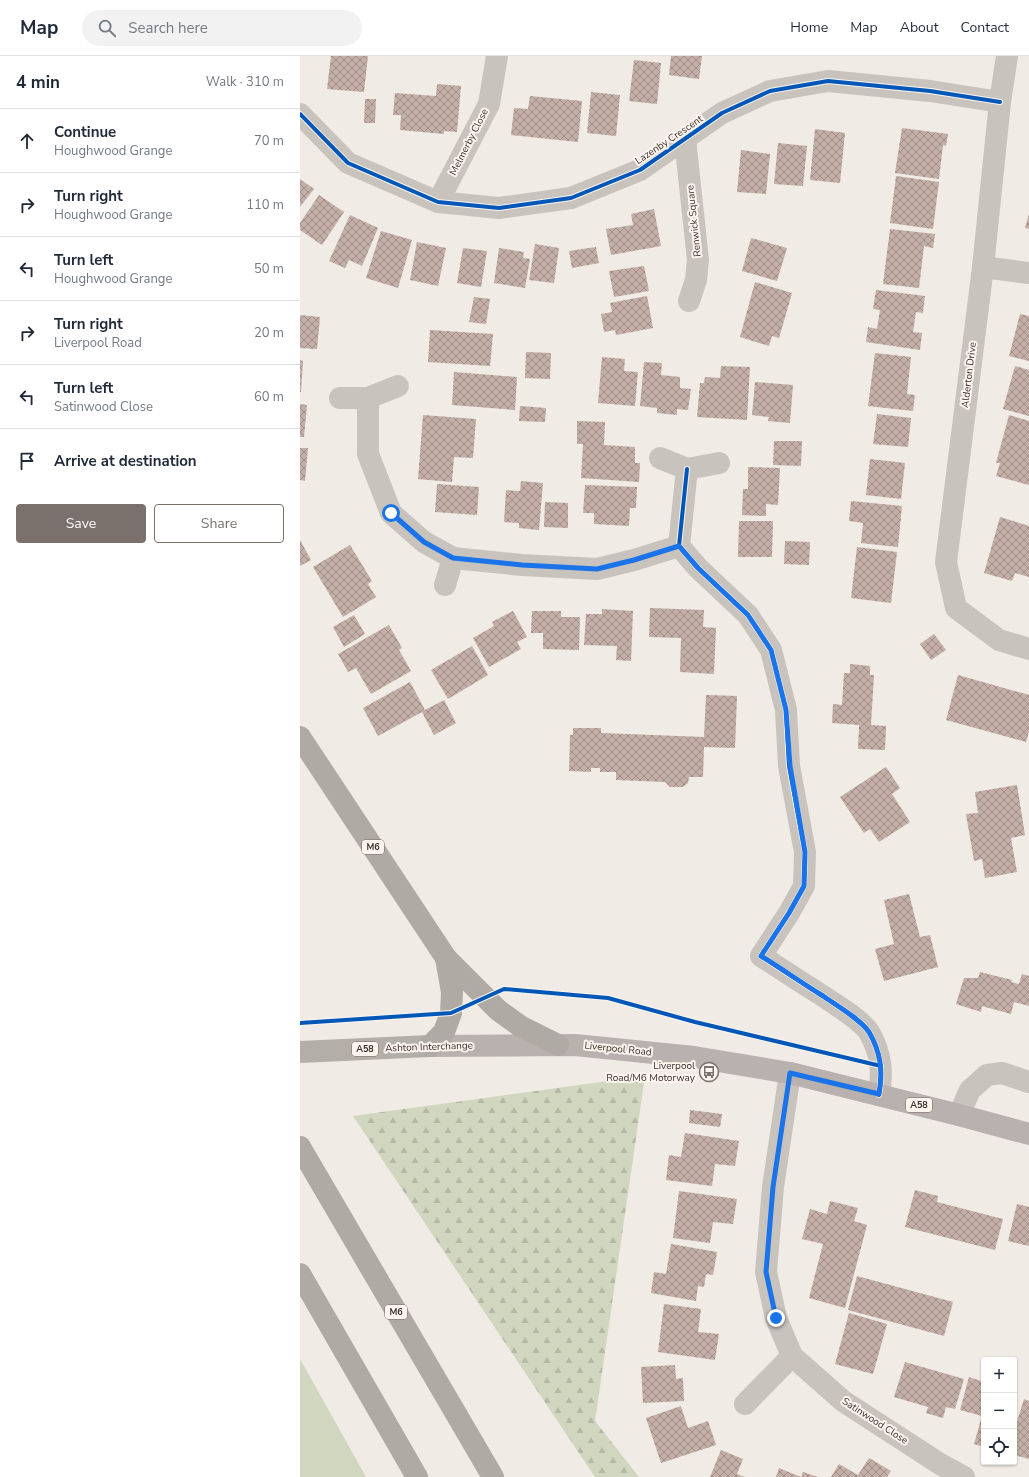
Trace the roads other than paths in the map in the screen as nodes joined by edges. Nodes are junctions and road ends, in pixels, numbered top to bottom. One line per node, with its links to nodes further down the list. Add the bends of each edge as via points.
1 (497, 56): 6 (street, Melmerby Close, via 489,104)
2 (1006, 56): 3 (street, Alderton Drive)
3 (1000, 102): 5 (street, Lazenby Crescent, via 930,91 828,81 770,91 722,113); 7 (street, Alderton Drive)
4 (300, 114): 6 (street, Lazenby Crescent, via 348,163)
5 (685, 139): 6 (street, Lazenby Crescent, via 640,170 571,198 499,208); 9 (street, Renwick Square, via 698,260 696,280)
6 (438, 202)
7 (983, 267): 8 (street); 19 (street, Alderton Drive, via 946,562 956,608 998,640)
8 (1029, 273)
9 (689, 301)
10 (398, 386): 12 (street)
11 (340, 398): 12 (street)
12 (368, 398): 17 (street, via 368,454 391,513 424,542)
13 (660, 458): 15 (street)
14 (719, 462): 15 (street)
15 (687, 469): 16 (street)
16 (679, 546): 17 (street, via 597,569); 27 (street, via 698,568 748,615 771,650 786,710 790,766 805,852 804,886 761,956 850,1014 868,1031 881,1066)
17 (453, 558): 18 (street)
18 (445, 585)
19 (1029, 649)
20 (300, 737): 21 (highway, M6)
21 (446, 958): 22 (highway, via 498,1010 520,1026); 23 (highway, M6, via 452,992 451,1013 444,1032)
22 (558, 1045): 23 (main road, Ashton Interchange / A58); 25 (main road, Liverpool Road / A58, via 694,1058)
23 (430, 1046): 24 (highway, Ashton Interchange / A58)
24 (300, 1052)
25 (790, 1073): 27 (main road, Liverpool Road / A58); 32 (street, Satinwood Close, via 773,1187 766,1272 776,1318)
26 (1029, 1082): 28 (street, via 1002,1074 987,1075 970,1090)
27 (879, 1094): 28 (main road, Liverpool Road / A58)
28 (959, 1115): 29 (main road, Liverpool Road / A58)
29 (1029, 1134)
30 (300, 1147): 35 (highway, M6)
31 (300, 1274): 34 (highway)
32 (792, 1356): 33 (street); 36 (street, Satinwood Close, via 843,1401)
33 (745, 1404)
34 (418, 1477)
35 (493, 1477)
36 (964, 1477)

